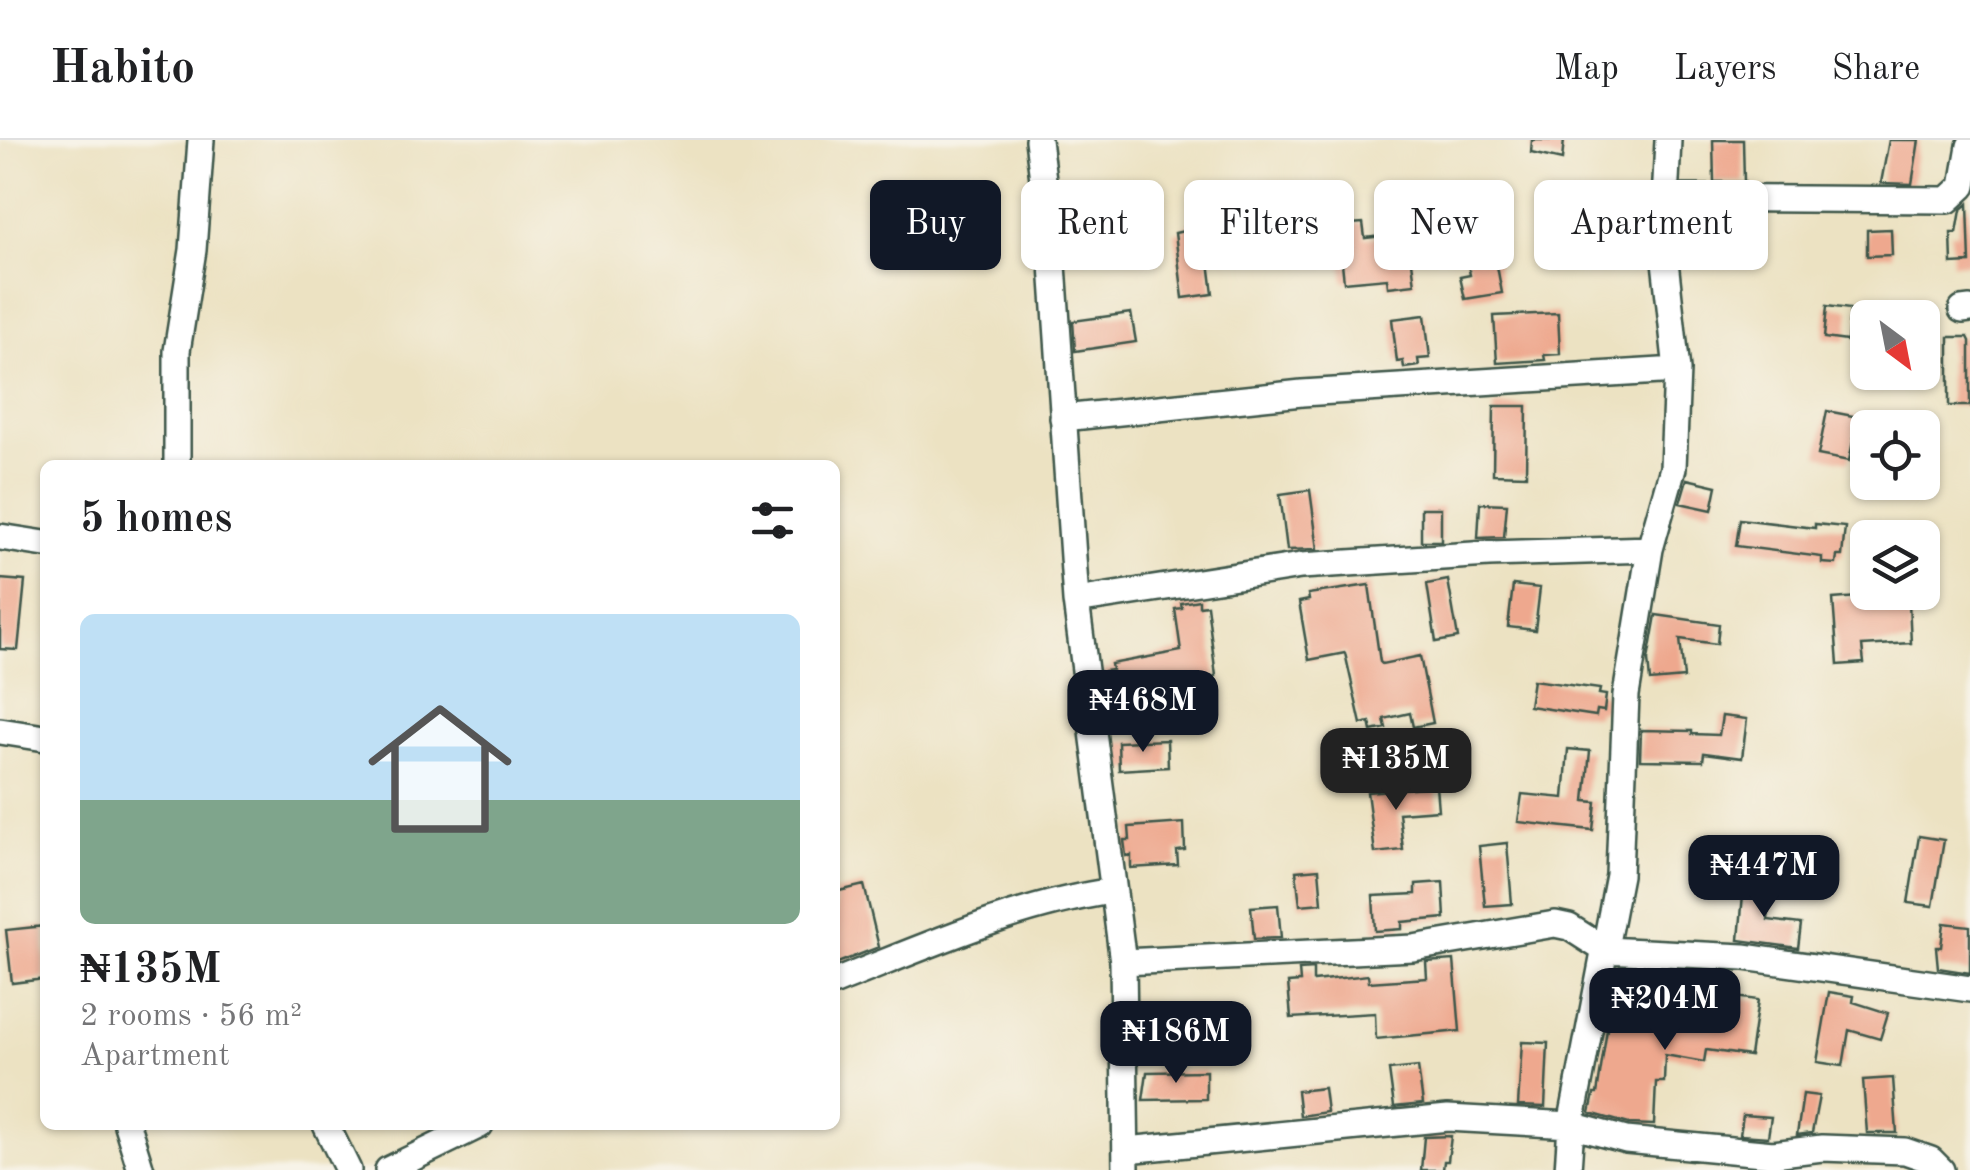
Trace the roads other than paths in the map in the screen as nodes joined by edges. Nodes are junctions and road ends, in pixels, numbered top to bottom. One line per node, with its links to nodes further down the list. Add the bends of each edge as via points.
1 (201, 140): 10 (street, via 178,351)
2 (1038, 140): 9 (street)
3 (1668, 140): 5 (street)
4 (1970, 146): 6 (street, via 1963,186 1948,200)
5 (1666, 180)
6 (1768, 199)
7 (1667, 270): 8 (street)
8 (1677, 370): 9 (street, via 1302,393); 13 (street, via 1672,468)
9 (1063, 418): 14 (street)
10 (176, 460)
11 (0, 537): 12 (street)
12 (40, 543)
13 (1650, 549): 14 (street, via 1300,566); 18 (street, via 1626,695 1619,875)
14 (1076, 601): 17 (street)
15 (0, 731): 16 (street)
16 (40, 737)
17 (1112, 890): 19 (street); 20 (street, via 1003,918)
18 (1605, 950): 19 (street, via 1554,924 1413,948); 21 (street, via 1744,957); 22 (street)
19 (1123, 962): 26 (street)
20 (840, 980)
21 (1970, 989)
22 (1571, 1125): 26 (street, via 1448,1118); 30 (street); 31 (street, via 1626,1140 1714,1150 1905,1151)
23 (129, 1130): 27 (street)
24 (328, 1130): 28 (street)
25 (470, 1130): 29 (street)
26 (1127, 1160)
27 (141, 1170)
28 (348, 1170)
29 (388, 1170)
30 (1568, 1170)
31 (1941, 1170)

